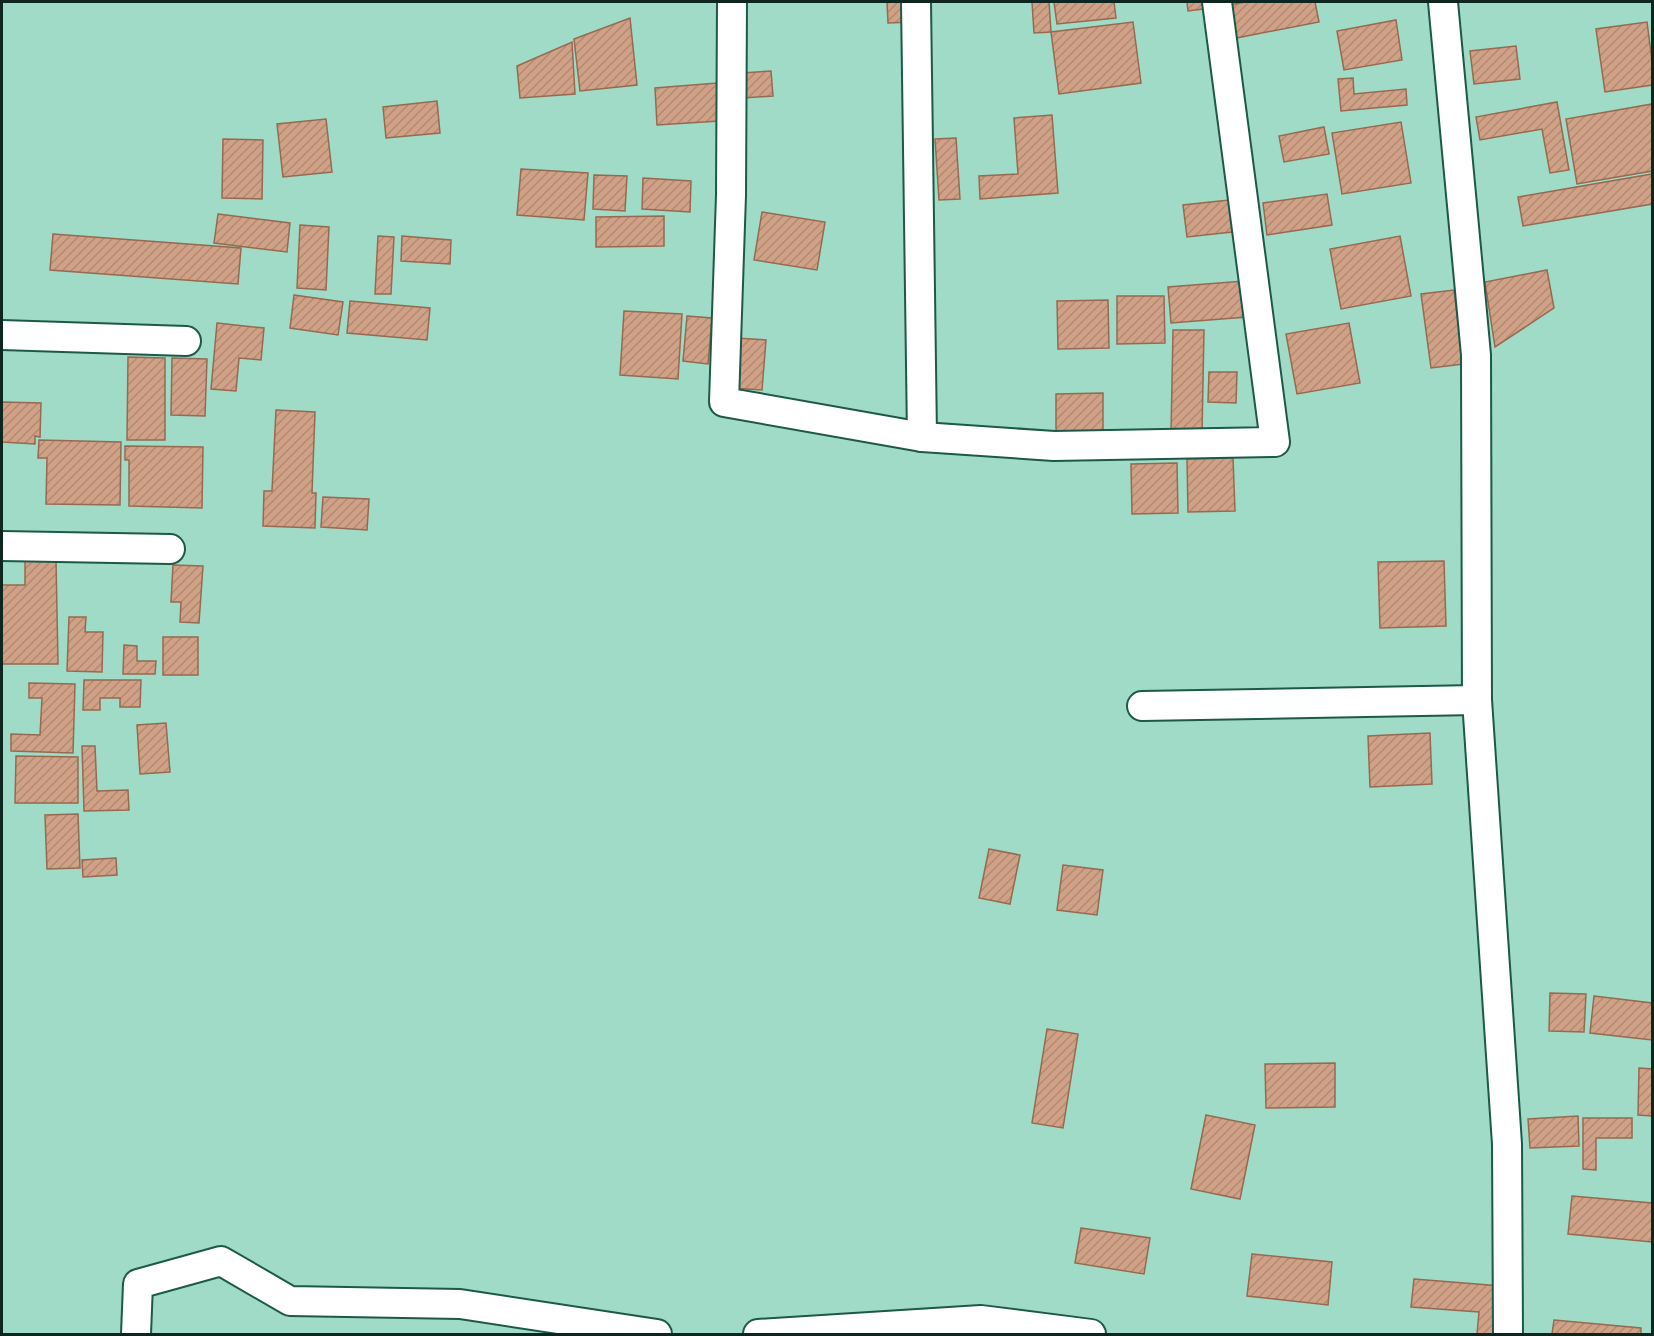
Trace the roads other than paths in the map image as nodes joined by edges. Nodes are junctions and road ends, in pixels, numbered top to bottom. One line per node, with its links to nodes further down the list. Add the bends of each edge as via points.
1 (732, 2): 7 (street, via 724,402)
2 (916, 2): 7 (street)
3 (1217, 2): 7 (street, via 1275,442 1054,446)
4 (1443, 2): 10 (street, via 1476,355)
5 (2, 335): 6 (street)
6 (186, 341)
7 (922, 437)
8 (2, 546): 9 (street)
9 (170, 549)
10 (1478, 700): 11 (street); 16 (street, via 1507,1143)
11 (1142, 706)
12 (136, 1335): 13 (street, via 138,1284 221,1262 290,1301 460,1304)
13 (657, 1335)
14 (758, 1335): 15 (street, via 981,1320)
15 (1091, 1335)
16 (1508, 1335)

